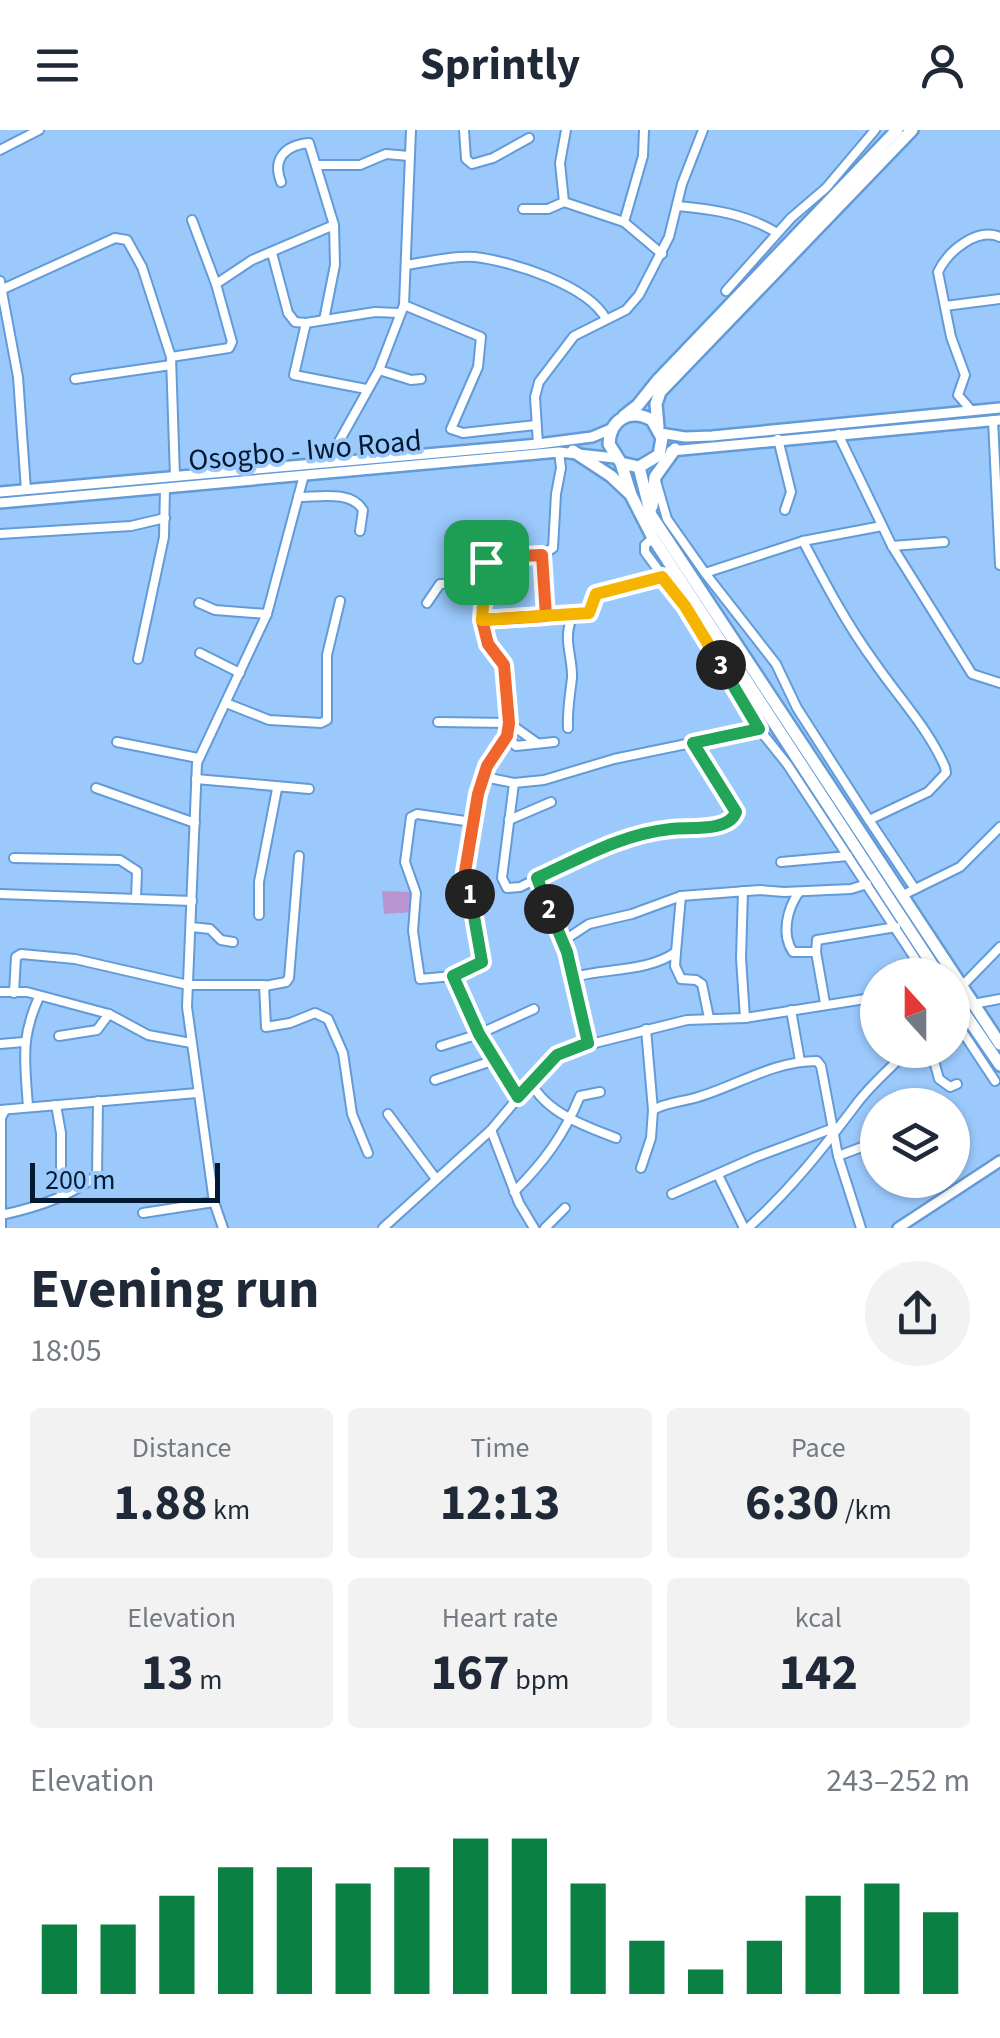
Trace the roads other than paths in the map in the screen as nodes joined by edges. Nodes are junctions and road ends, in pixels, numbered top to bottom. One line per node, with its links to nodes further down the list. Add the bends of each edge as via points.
1 (40, 130): 11 (street)
2 (411, 130): 12 (street)
3 (464, 130): 10 (street, via 472,164)
4 (566, 130): 15 (street, via 560,163)
5 (644, 130): 19 (street)
6 (703, 130): 16 (street)
7 (875, 130): 21 (street)
8 (897, 130): 42 (highway)
9 (912, 130): 46 (highway, via 660,392)
10 (529, 138)
11 (0, 150)
12 (409, 156): 13 (street); 25 (street)
13 (316, 165): 14 (street, via 311,145 300,144 276,162); 20 (street)
14 (282, 182)
15 (564, 202): 17 (street); 19 (street)
16 (678, 203): 21 (street, via 716,209); 24 (street)
17 (523, 209)
18 (192, 220): 26 (street)
19 (624, 222): 24 (street)
20 (334, 225): 23 (street); 33 (street, via 335,265)
21 (777, 233): 28 (street)
22 (1000, 237): 30 (street, via 982,234 945,260 938,272)
23 (272, 253): 26 (street); 34 (street, via 288,312)
24 (662, 254): 32 (street, via 629,308)
25 (406, 265): 31 (street); 32 (street, via 476,257 521,265 580,296)
26 (216, 284): 35 (street, via 232,346)
27 (1, 287): 35 (street, via 122,238 138,258); 61 (street, via 18,377)
28 (726, 291)
29 (1000, 299): 30 (street)
30 (946, 306): 41 (street, via 965,375 958,395)
31 (401, 309): 33 (street); 36 (street); 44 (street, via 481,336 478,367 452,429)
32 (606, 319): 44 (street, via 574,336 539,382)
33 (324, 320): 34 (street)
34 (306, 324): 39 (street, via 294,375)
35 (171, 361): 37 (street); 58 (street)
36 (379, 370): 38 (street); 39 (street)
37 (75, 379)
38 (421, 379)
39 (366, 389): 55 (street)
40 (1000, 408): 41 (main road)
41 (971, 410): 46 (main road, via 712,436)
42 (621, 418): 45 (highway); 46 (highway, via 637,414)
43 (997, 420): 47 (main road); 77 (street)
44 (536, 424): 49 (street)
45 (612, 429): 49 (main road, Osogbo - Iwo Road); 54 (highway, via 609,444)
46 (659, 430): 53 (highway)
47 (838, 434): 48 (main road); 69 (street)
48 (778, 440): 50 (main road); 66 (street, via 790,492)
49 (538, 444): 55 (main road, Osogbo - Iwo Road)
50 (676, 449): 53 (main road); 59 (highway)
51 (573, 451): 52 (main road, Osogbo - Iwo Road); 54 (main road, Osogbo - Iwo Road); 63 (highway)
52 (558, 452): 57 (main road, Osogbo - Iwo Road); 76 (street, via 553,548)
53 (659, 455): 56 (highway)
54 (618, 460): 56 (highway); 63 (highway)
55 (327, 463): 58 (main road, Osogbo - Iwo Road)
56 (639, 467): 67 (highway)
57 (304, 476): 60 (main road, Osogbo - Iwo Road); 64 (street)
58 (175, 477): 61 (main road, Osogbo - Iwo Road)
59 (655, 477): 67 (highway); 78 (street, via 667,519)
60 (165, 488): 65 (main road, Osogbo - Iwo Road); 68 (street)
61 (26, 490): 62 (main road, Osogbo - Iwo Road)
62 (0, 492)
63 (631, 495): 72 (highway)
64 (298, 498): 70 (street, via 356,501 363,510); 85 (street)
65 (0, 503)
66 (784, 510)
67 (651, 515): 105 (highway)
68 (165, 518): 71 (street); 89 (street)
69 (882, 526): 73 (street); 75 (street)
70 (360, 531)
71 (0, 534)
72 (653, 538): 79 (street, via 645,552); 92 (highway)
73 (803, 542): 78 (street); 114 (street, via 831,596 946,767 928,792)
74 (944, 542): 75 (street)
75 (892, 546): 91 (street, via 972,674)
76 (542, 555): 80 (street, via 490,559); 86 (street)
77 (1000, 566)
78 (705, 573): 114 (street, via 776,664 796,708)
79 (662, 577): 84 (street, via 596,594); 93 (street)
80 (483, 584): 82 (street, via 440,584); 87 (street)
81 (340, 601): 94 (street, via 327,655 327,720 270,720)
82 (427, 602)
83 (199, 603): 85 (street)
84 (589, 613): 86 (street); 97 (street, via 568,626)
85 (267, 614): 90 (street)
86 (546, 616): 87 (street)
87 (482, 620): 96 (street, via 488,644 504,665)
88 (200, 652): 90 (street)
89 (138, 659)
90 (240, 673): 94 (street)
91 (1000, 683)
92 (750, 684): 93 (street); 105 (highway)
93 (737, 692): 98 (street)
94 (226, 703): 104 (street)
95 (438, 722): 96 (street)
96 (509, 723): 99 (street); 101 (street)
97 (568, 728)
98 (759, 729): 103 (street); 119 (street)
99 (507, 736): 101 (street, via 516,746); 106 (street)
100 (118, 742): 104 (street)
101 (538, 742): 102 (street)
102 (554, 742)
103 (693, 743): 108 (street); 123 (street, via 736,812 730,822 628,838)
104 (198, 758): 107 (street)
105 (811, 768): 122 (highway); 130 (highway)
106 (487, 772): 108 (street); 116 (street)
107 (196, 779): 110 (street); 115 (street)
108 (514, 783): 113 (street)
109 (96, 788): 115 (street)
110 (277, 789): 111 (street); 133 (street)
111 (310, 789)
112 (551, 802): 113 (street)
113 (509, 820): 123 (street, via 502,878 507,888)
114 (870, 820): 125 (street)
115 (194, 822): 132 (street)
116 (472, 822): 144 (street, via 465,872 482,962); 144 (street, via 417,814 409,825 405,862 416,892 420,979)
117 (1000, 826): 125 (street, via 960,867)
118 (299, 856): 148 (street, via 289,978)
119 (848, 856): 121 (street); 122 (street)
120 (14, 858): 131 (street, via 120,860 137,871)
121 (781, 862)
122 (862, 867): 124 (street); 142 (highway)
123 (537, 878): 136 (street)
124 (867, 884): 127 (street); 134 (street)
125 (915, 889): 130 (street)
126 (743, 891): 127 (street); 129 (street); 162 (street)
127 (798, 892): 140 (street, via 790,907 788,947)
128 (0, 894): 131 (street)
129 (681, 896): 136 (street, via 589,924); 139 (street)
130 (901, 896): 143 (highway)
131 (136, 899): 132 (street)
132 (192, 901): 135 (street)
133 (258, 915)
134 (896, 926): 140 (street, via 820,938); 141 (street)
135 (192, 927): 137 (street); 147 (street)
136 (563, 941): 145 (street)
137 (233, 942)
138 (1000, 947): 146 (street)
139 (676, 952): 145 (street, via 635,968); 161 (street, via 681,979 702,984)
140 (816, 952): 155 (street)
141 (916, 958)
142 (927, 958)
143 (938, 958)
144 (453, 976): 164 (street)
145 (574, 977): 168 (street)
146 (970, 978)
147 (188, 985): 148 (street); 150 (street, via 76,959 21,954); 167 (street)
148 (265, 986): 198 (street, via 266,1027 316,1012 328,1018)
149 (0, 992): 150 (street)
150 (14, 993): 151 (street)
151 (40, 997): 160 (street); 166 (street)
152 (860, 999): 155 (street)
153 (1000, 999): 156 (street)
154 (970, 1002): 156 (highway)
155 (825, 1003): 158 (street)
156 (973, 1004): 171 (highway)
157 (534, 1009): 164 (street)
158 (791, 1010): 162 (street); 174 (street)
159 (970, 1013): 175 (highway)
160 (109, 1014): 165 (street, via 97,1030); 167 (street, via 148,1035)
161 (709, 1018): 162 (street); 163 (street)
162 (746, 1018)
163 (646, 1029): 168 (street); 184 (street)
164 (479, 1034): 172 (street); 173 (street)
165 (59, 1036)
166 (24, 1042): 170 (street); 189 (street)
167 (191, 1043): 182 (street)
168 (588, 1043): 180 (street, via 557,1055)
169 (970, 1043): 179 (street)
170 (0, 1044)
171 (1000, 1044)
172 (440, 1046)
173 (495, 1060): 178 (street); 185 (street)
174 (800, 1061): 187 (street); 195 (street, via 821,1066)
175 (1000, 1064)
176 (891, 1068): 195 (street)
177 (935, 1068): 181 (street, via 938,1079)
178 (435, 1080)
179 (995, 1081)
180 (531, 1082): 185 (street); 193 (street)
181 (956, 1084)
182 (197, 1092): 186 (street); 207 (street)
183 (600, 1092): 193 (street, via 580,1096)
184 (651, 1095): 187 (street); 191 (street)
185 (518, 1097): 194 (street)
186 (98, 1101): 188 (street); 206 (street, via 97,1175)
187 (662, 1104): 191 (street)
188 (56, 1106): 189 (street); 206 (street)
189 (28, 1107): 190 (street)
190 (2, 1110): 210 (street)
191 (652, 1110): 201 (street)
192 (388, 1114): 203 (street)
193 (570, 1120): 196 (street); 204 (street)
194 (491, 1130): 203 (street); 204 (street)
195 (833, 1133): 199 (street); 202 (street); 216 (street)
196 (616, 1138)
197 (860, 1148): 199 (street)
198 (368, 1153)
199 (838, 1156): 217 (street)
200 (1000, 1161): 218 (main road)
201 (640, 1168)
202 (718, 1175): 205 (street); 216 (street)
203 (436, 1179): 211 (street)
204 (514, 1192): 215 (street)
205 (672, 1194)
206 (62, 1196): 210 (street)
207 (214, 1202): 209 (street); 214 (street)
208 (565, 1208): 212 (street)
209 (143, 1213)
210 (1, 1215): 213 (street)
211 (389, 1226)
212 (547, 1227)
213 (1, 1228)
214 (223, 1228)
215 (534, 1228)
216 (746, 1228)
217 (861, 1228)
218 (898, 1228)

